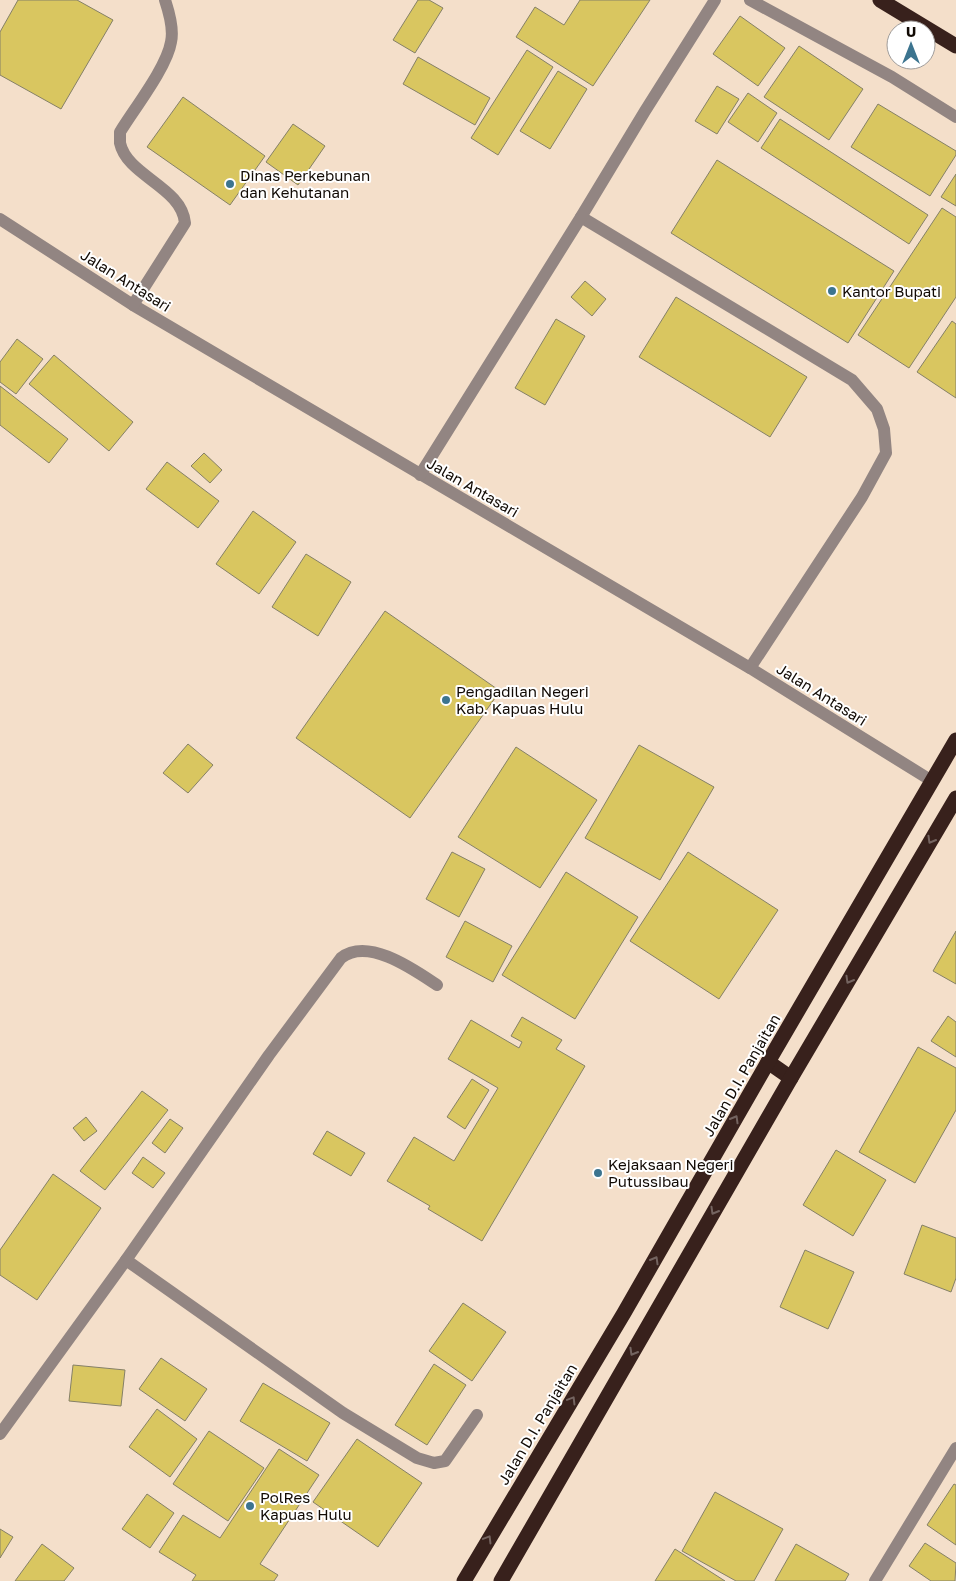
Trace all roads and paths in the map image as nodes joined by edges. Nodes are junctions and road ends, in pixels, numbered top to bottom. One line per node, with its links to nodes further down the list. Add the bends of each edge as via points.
1 (165, 0): 9 (street, via 172,40 167,57 120,132 120,145 130,162 174,198 184,213 185,223)
2 (715, 0): 7 (street)
3 (750, 0): 6 (street, via 892,77)
4 (880, 0): 5 (highway)
5 (956, 46)
6 (956, 118)
7 (582, 218): 10 (street); 11 (street, via 852,380 877,410 884,429 886,453 862,497)
8 (0, 220): 9 (street, Jalan Antasari)
9 (133, 305): 10 (street, Jalan Antasari)
10 (420, 475): 11 (street, Jalan Antasari)
11 (750, 668): 13 (street, Jalan Antasari)
12 (956, 740): 13 (highway, Jalan D.I. Panjaitan)
13 (932, 781): 16 (highway, Jalan D.I. Panjaitan)
14 (956, 798): 17 (highway, one-way to 17)
15 (437, 985): 18 (street, via 378,953 356,951 341,958)
16 (768, 1062): 17 (highway); 22 (highway, Jalan D.I. Panjaitan, one-way to 16, via 624,1313)
17 (792, 1078): 23 (highway, one-way to 23)
18 (126, 1260): 19 (street, via 343,1413 425,1462 446,1460); 20 (street)
19 (476, 1414)
20 (0, 1434)
21 (956, 1448): 24 (street)
22 (464, 1581)
23 (501, 1581)
24 (875, 1581)

